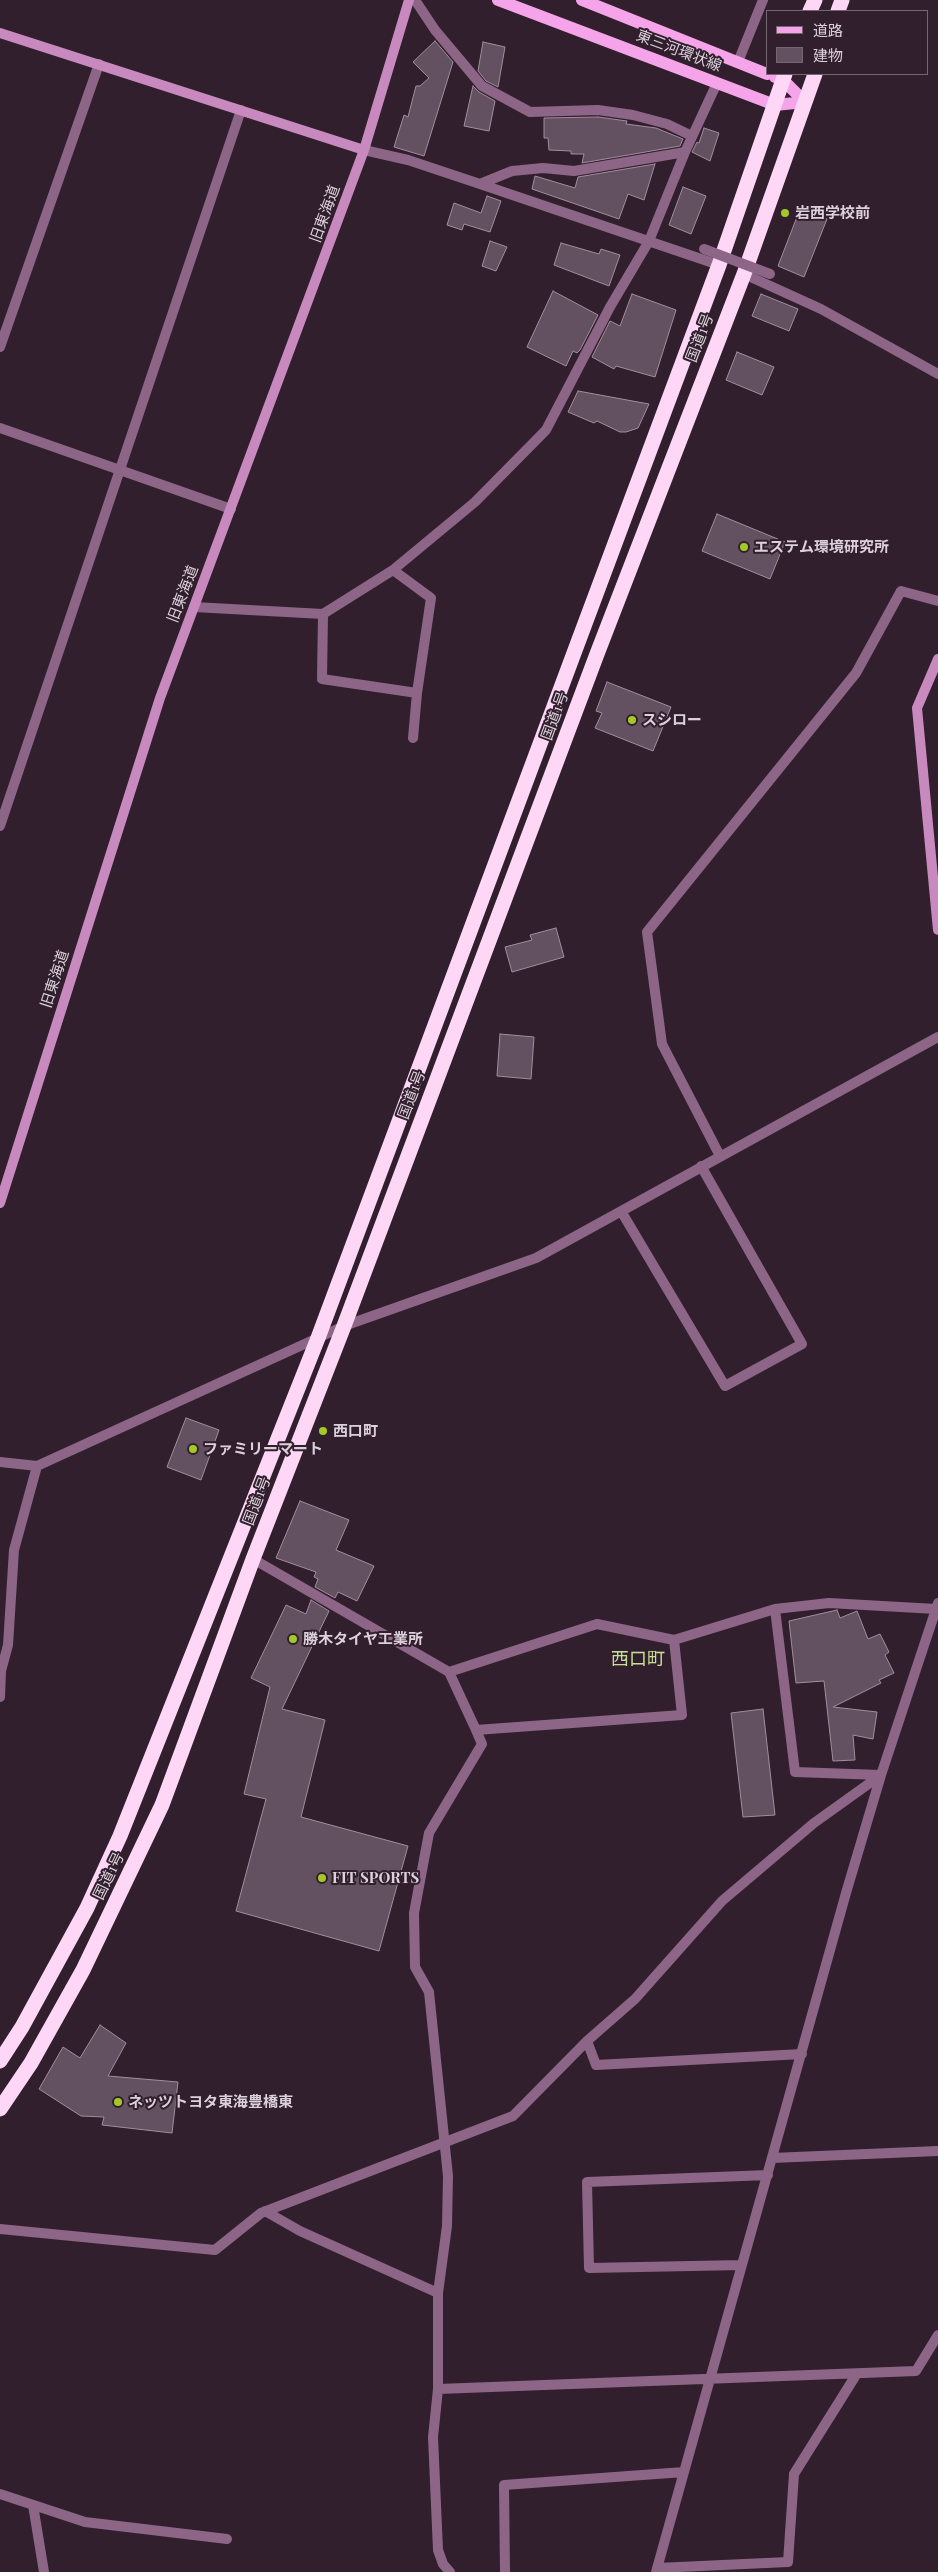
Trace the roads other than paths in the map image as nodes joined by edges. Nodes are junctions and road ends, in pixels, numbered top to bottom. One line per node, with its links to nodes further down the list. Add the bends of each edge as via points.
1 (409, 0): 17 (street, 旧東海道)
2 (415, 0): 16 (street, via 435,30 482,86 530,112 598,110 633,115 667,124)
3 (498, 0): 12 (main road, 東三河環状線)
4 (582, 0): 7 (main road, 東三河環状線)
5 (763, 0): 7 (street)
6 (0, 33): 8 (street)
7 (738, 62): 9 (main road, 東三河環状線)
8 (99, 64): 15 (street); 25 (street)
9 (766, 74)
10 (815, 75): 13 (highway, 国道1号)
11 (784, 77): 13 (main road, 東三河環状線); 14 (highway, 国道1号)
12 (718, 83): 14 (main road, 東三河環状線); 16 (street)
13 (805, 102): 14 (main road, 東三河環状線); 23 (highway, 国道1号)
14 (775, 105): 22 (highway, 国道1号)
15 (240, 110): 17 (street); 28 (street)
16 (692, 136): 18 (street)
17 (364, 150): 19 (street, via 408,160); 29 (street, 旧東海道)
18 (685, 152): 19 (street, via 574,171 543,168 512,171); 20 (street)
19 (480, 184): 20 (street)
20 (649, 241): 22 (street); 30 (street, via 610,306 546,430 475,502)
21 (704, 249): 24 (street, bridge)
22 (719, 265): 45 (highway, 国道1号)
23 (744, 274): 26 (street, via 821,309); 44 (highway, 国道1号)
24 (770, 274)
25 (0, 347)
26 (938, 374)
27 (0, 428): 28 (street)
28 (120, 470): 29 (street); 37 (street)
29 (231, 509): 32 (street, 旧東海道)
30 (393, 570): 33 (street); 35 (street, via 431,598)
31 (938, 602): 40 (street, via 900,591 856,673 648,932 662,1044)
32 (194, 607): 33 (street); 42 (street, 旧東海道, via 160,698)
33 (323, 614): 35 (street, via 322,679)
34 (938, 659): 38 (street, via 917,708)
35 (417, 693): 36 (street)
36 (413, 738)
37 (0, 826)
38 (938, 930)
39 (938, 1037): 40 (street)
40 (720, 1156): 41 (street)
41 (701, 1166): 43 (street); 43 (street, via 802,1344 725,1386)
42 (0, 1203)
43 (621, 1210): 44 (street, via 536,1258)
44 (344, 1326): 45 (street); 48 (highway, 国道1号)
45 (318, 1338): 47 (street); 58 (highway, 国道1号, via 120,1836 87,1908)
46 (0, 1462): 47 (street)
47 (37, 1466): 53 (street, via 14,1550 8,1645)
48 (252, 1559): 52 (street); 59 (highway, 国道1号, via 151,1829 83,1970 31,2063)
49 (937, 1606): 50 (street, via 829,1603); 55 (street)
50 (776, 1609): 51 (street); 55 (street, via 795,1772)
51 (674, 1640): 52 (street, via 597,1624); 54 (street, via 682,1715)
52 (448, 1672): 54 (street)
53 (0, 1697)
54 (476, 1730): 60 (street, via 482,1744 429,1833 414,1913 414,1967 429,1992)
55 (881, 1775): 56 (street, via 814,1823 722,1901 635,1998); 57 (street)
56 (586, 2041): 57 (street, via 596,2065); 60 (street, via 513,2116)
57 (802, 2054): 62 (street)
58 (0, 2061)
59 (0, 2108)
60 (446, 2142): 64 (street); 67 (street, via 447,2226)
61 (938, 2151): 62 (street)
62 (772, 2158): 63 (street)
63 (768, 2175): 66 (street); 66 (street, via 587,2182 588,2268)
64 (266, 2211): 65 (street, via 216,2250); 67 (street, via 300,2231)
65 (0, 2229)
66 (742, 2265): 70 (street)
67 (438, 2293): 71 (street)
68 (938, 2335): 69 (street, via 916,2372)
69 (856, 2375): 70 (street); 76 (street, via 794,2474 788,2562)
70 (709, 2380): 71 (street); 72 (street)
71 (438, 2389): 78 (street, via 433,2437 438,2550)
72 (684, 2472): 76 (street); 79 (street, via 504,2485)
73 (0, 2494): 74 (street)
74 (33, 2505): 75 (street, via 85,2522); 77 (street)
75 (227, 2539)
76 (657, 2570)
77 (44, 2572)
78 (450, 2572)
79 (505, 2572)

